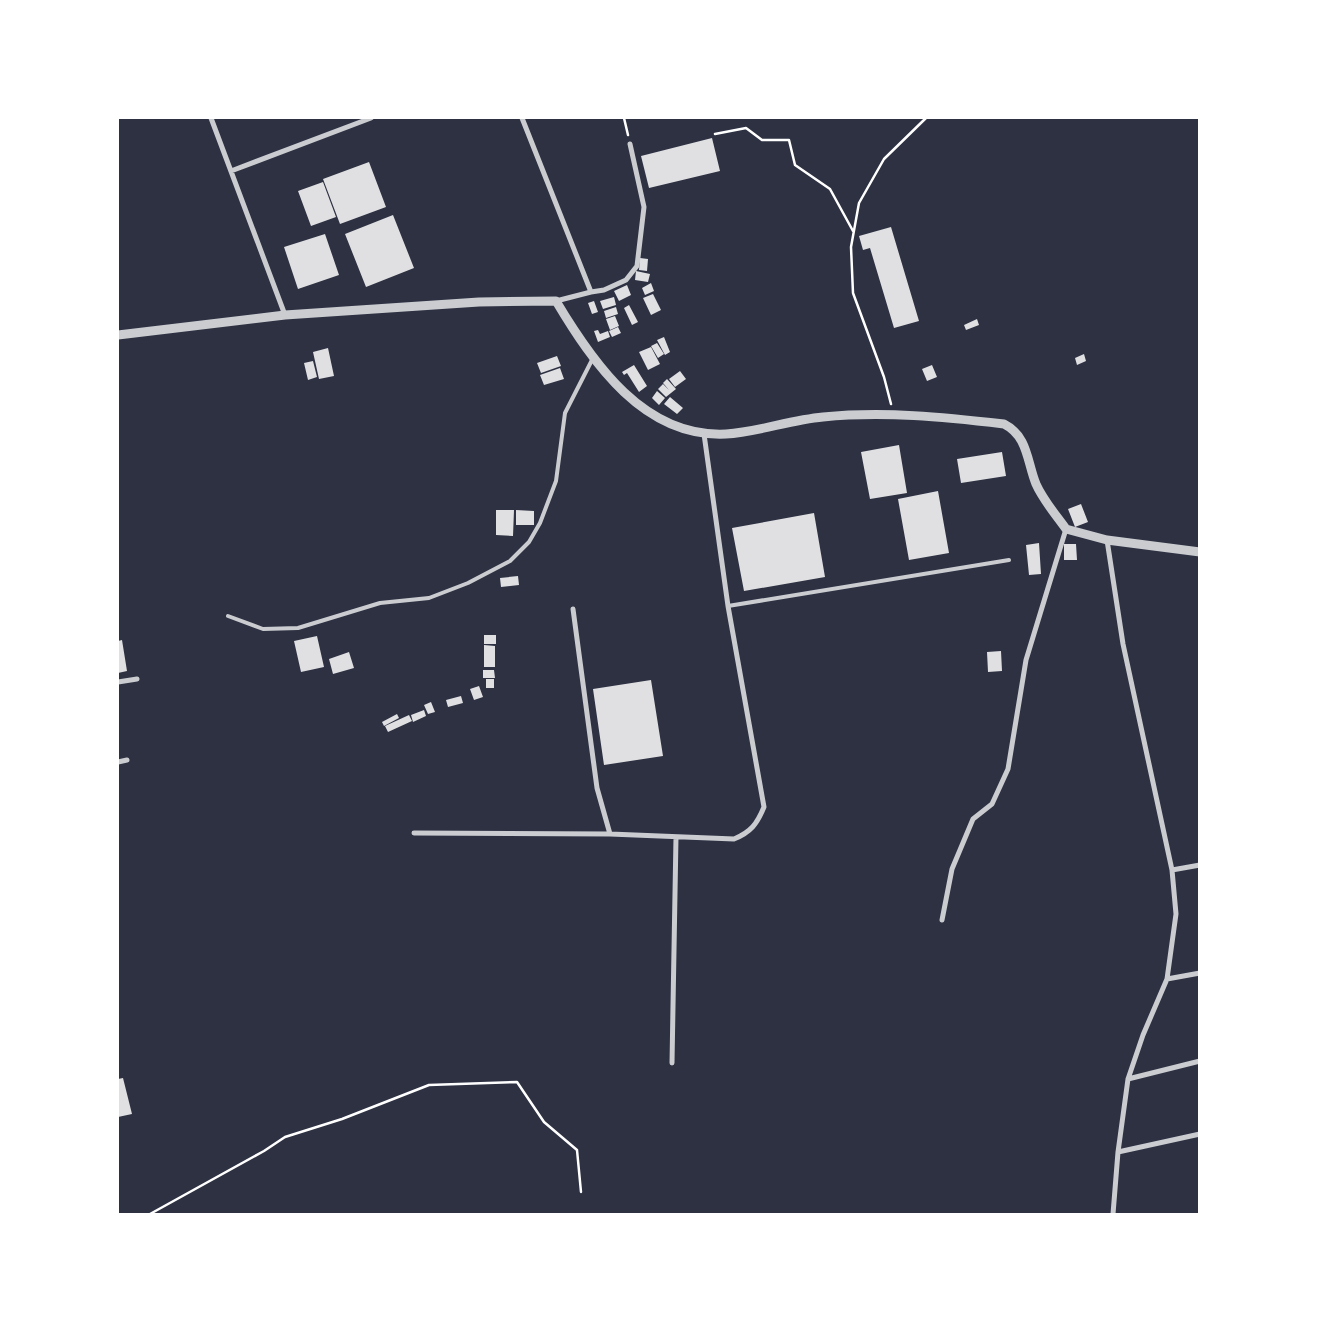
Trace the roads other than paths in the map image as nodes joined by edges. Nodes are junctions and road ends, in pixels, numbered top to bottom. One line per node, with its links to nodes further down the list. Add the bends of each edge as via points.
1 (210, 118): 5 (street)
2 (371, 118): 5 (street)
3 (522, 118): 6 (street)
4 (630, 144): 6 (street, via 644,207 637,266 626,280)
5 (231, 171): 8 (street)
6 (591, 292): 7 (street)
7 (556, 301): 8 (street, via 480,302); 10 (street)
8 (285, 315): 9 (street)
9 (118, 335)
10 (593, 358): 11 (street, via 621,392 652,415); 18 (lane, via 565,413 556,481 540,523 529,542 510,561 468,583 429,598 380,603 298,628 263,629)
11 (704, 434): 12 (street, via 727,434 822,417 893,413 1004,424 1014,429 1025,447 1036,483); 16 (street)
12 (1066, 529): 13 (street); 28 (street, via 1026,660 1008,769 992,804 972,819 952,869)
13 (1107, 540): 14 (street); 27 (street, via 1123,644)
14 (1200, 552)
15 (1009, 560): 16 (lane)
16 (728, 606): 25 (street, via 764,807 757,824 734,840)
17 (573, 609): 24 (street, via 597,788)
18 (228, 616)
19 (137, 679): 20 (street)
20 (118, 682)
21 (127, 760): 22 (street)
22 (118, 762)
23 (414, 834): 24 (street)
24 (610, 834): 25 (street)
25 (676, 837): 32 (street)
26 (1200, 864): 27 (street)
27 (1172, 870): 30 (street, via 1176,914)
28 (942, 920)
29 (1200, 973): 30 (street)
30 (1167, 979): 33 (street)
31 (1200, 1061): 33 (street)
32 (672, 1063)
33 (1128, 1079): 35 (street)
34 (1200, 1134): 35 (street)
35 (1118, 1152): 36 (street)
36 (1113, 1214)

